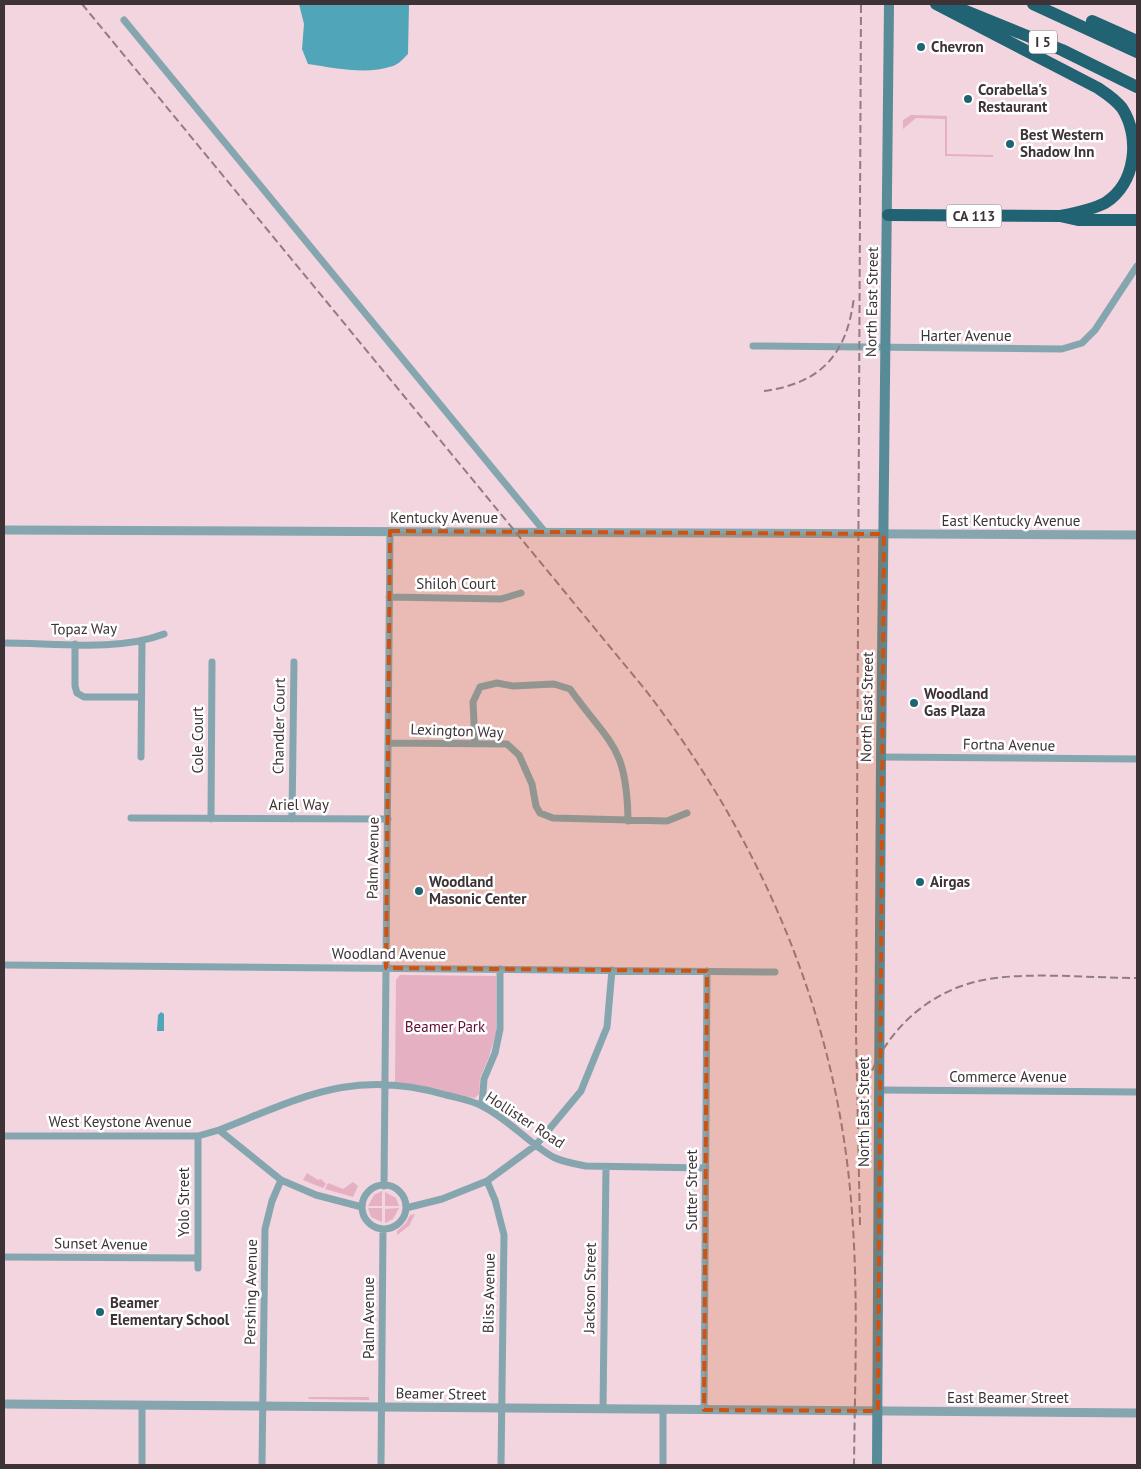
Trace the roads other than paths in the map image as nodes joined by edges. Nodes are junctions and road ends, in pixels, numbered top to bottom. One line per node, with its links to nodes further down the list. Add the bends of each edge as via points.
1 (888, 4): 9 (main road, North East Street)
2 (936, 4): 10 (highway, via 1098,88 1123,109 1136,144 1129,176 1115,195 1104,203)
3 (947, 4): 8 (highway, I 5, via 1062,50)
4 (1034, 4): 6 (highway, via 1085,18); 7 (highway, I 5)
5 (124, 20): 17 (street)
6 (1137, 41)
7 (1137, 52)
8 (1137, 86)
9 (888, 215): 10 (highway, CA 113); 14 (main road, North East Street)
10 (1060, 216): 11 (highway, CA 113, via 1078,220)
11 (1137, 220)
12 (1137, 266): 14 (street, Harter Avenue, via 1095,330 1082,343 1043,350)
13 (753, 346): 14 (street, Harter Avenue)
14 (886, 349): 18 (main road, North East Street)
15 (4, 530): 16 (street, Kentucky Avenue)
16 (390, 531): 17 (street, Kentucky Avenue); 21 (street, Palm Avenue)
17 (545, 532): 18 (street, Kentucky Avenue)
18 (884, 534): 19 (street, East Kentucky Avenue); 32 (main road, North East Street)
19 (1137, 535)
20 (521, 593): 21 (street, Shiloh Court, via 501,598)
21 (389, 598): 29 (street, Palm Avenue)
22 (164, 634): 23 (street, Topaz Way)
23 (142, 641): 25 (street, Topaz Way); 28 (street)
24 (4, 643): 25 (street, Topaz Way)
25 (75, 644): 28 (street, via 77,693 84,697)
26 (212, 662): 36 (street, Cole Court)
27 (294, 662): 37 (street, Chandler Court)
28 (141, 697): 31 (street)
29 (388, 743): 30 (street, Lexington Way); 38 (street, Palm Avenue)
30 (475, 743): 39 (street, Lexington Way, via 507,744 514,749 532,784 536,806 544,816); 39 (street, via 474,702 480,687 497,683 561,685 570,689 615,747 626,776)
31 (141, 757)
32 (881, 757): 33 (street, Fortna Avenue); 47 (main road, North East Street)
33 (1137, 759)
34 (687, 813): 39 (street, via 667,821)
35 (131, 818): 36 (street, Ariel Way)
36 (211, 819): 37 (street, Ariel Way)
37 (292, 819): 38 (street, Ariel Way)
38 (388, 819): 41 (street, Palm Avenue)
39 (628, 821)
40 (4, 965): 41 (street, Woodland Avenue)
41 (386, 968): 42 (street, Woodland Avenue); 46 (street, Palm Avenue)
42 (500, 969): 43 (street, Woodland Avenue); 49 (street, via 500,1028 495,1053 484,1079)
43 (612, 970): 44 (street, Woodland Avenue); 53 (street, via 607,1027 581,1091)
44 (707, 971): 45 (street, Woodland Avenue); 55 (street, Sutter Street)
45 (775, 972)
46 (386, 1084): 49 (street, Hollister Road, via 434,1091); 50 (street, Hollister Road, via 360,1084 315,1092); 58 (street, Palm Avenue)
47 (879, 1090): 48 (street, Commerce Avenue); 73 (main road, North East Street)
48 (1137, 1092)
49 (482, 1105): 53 (street, Hollister Road)
50 (220, 1130): 52 (street, West Keystone Avenue); 56 (street)
51 (4, 1136): 52 (street, West Keystone Avenue)
52 (198, 1136): 63 (street, Yolo Street)
53 (536, 1145): 54 (street, Hollister Road, via 570,1163); 57 (street)
54 (606, 1167): 55 (street, Hollister Road); 70 (street, Jackson Street)
55 (705, 1168): 72 (street, Sutter Street)
56 (281, 1180): 59 (street, via 316,1195); 67 (street, Pershing Avenue, via 265,1229)
57 (487, 1181): 60 (street, via 442,1200); 69 (street, Bliss Avenue, via 504,1236)
58 (384, 1186): 59 (street, via 369,1192); 60 (street, via 400,1192)
59 (362, 1207): 61 (street, via 368,1223)
60 (406, 1208): 61 (street, via 399,1223)
61 (384, 1229): 68 (street, Palm Avenue)
62 (4, 1257): 63 (street, Sunset Avenue)
63 (198, 1258): 64 (street, Yolo Street)
64 (198, 1268)
65 (4, 1404): 66 (street, Beamer Street)
66 (142, 1405): 67 (street, Beamer Street); 75 (street)
67 (263, 1406): 68 (street, Beamer Street); 76 (street, Pershing Avenue)
68 (382, 1407): 69 (street, Beamer Street); 77 (street, Palm Avenue)
69 (502, 1408): 70 (street, Beamer Street); 78 (street, Bliss Avenue)
70 (603, 1409): 71 (street, Beamer Street)
71 (663, 1409): 72 (street, Beamer Street); 79 (street)
72 (704, 1410): 73 (street, Beamer Street)
73 (878, 1411): 74 (street, East Beamer Street); 80 (main road, North East Street)
74 (1137, 1413)
75 (142, 1465)
76 (262, 1465)
77 (381, 1465)
78 (501, 1465)
79 (664, 1465)
80 (877, 1465)

